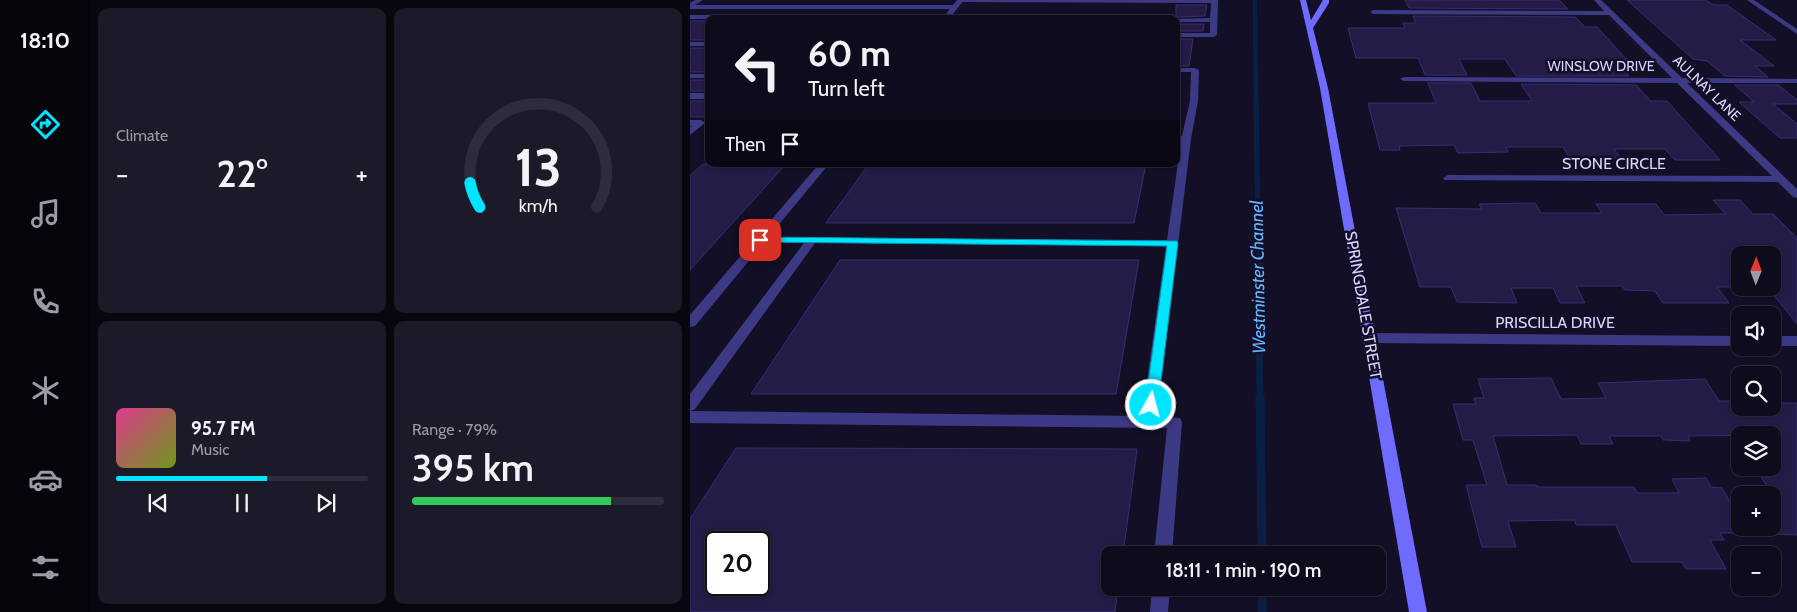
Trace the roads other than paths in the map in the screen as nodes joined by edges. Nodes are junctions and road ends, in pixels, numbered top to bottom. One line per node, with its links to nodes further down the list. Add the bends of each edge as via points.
1 (700, 0): 8 (street)
2 (961, 0): 7 (street); 9 (street)
3 (1303, 0): 17 (main road, SPRINGDALE STREET)
4 (1326, 0): 17 (main road)
5 (1598, 0): 11 (street, AULNAY LANE)
6 (1750, 0): 18 (street)
7 (1215, 1): 16 (street)
8 (690, 6): 9 (street)
9 (955, 7): 12 (street)
10 (1373, 12): 11 (street)
11 (1611, 13): 26 (street, AULNAY LANE)
12 (948, 15)
13 (690, 16): 14 (street)
14 (705, 16)
15 (1180, 20): 16 (street)
16 (1214, 20): 19 (street, via 1213,35)
17 (1310, 27): 44 (main road, SPRINGDALE STREET)
18 (1797, 32)
19 (1180, 35)
20 (690, 44): 21 (street)
21 (705, 44)
22 (1180, 70): 33 (street, via 1195,70 1194,101)
23 (690, 76): 24 (street)
24 (705, 76)
25 (1404, 78): 26 (street, WINSLOW DRIVE)
26 (1679, 80): 27 (street, WINSLOW DRIVE); 38 (street, AULNAY LANE)
27 (1797, 81)
28 (690, 96): 29 (street)
29 (705, 96)
30 (690, 123): 31 (street)
31 (705, 123): 32 (street)
32 (690, 132)
33 (1181, 139): 34 (street)
34 (1180, 152)
35 (821, 167): 40 (street)
36 (1179, 167): 42 (street)
37 (1448, 178): 38 (street, STONE CIRCLE)
38 (1780, 179): 39 (street, AULNAY LANE)
39 (1797, 196)
40 (760, 240): 41 (street); 43 (street)
41 (812, 240): 42 (street); 48 (street)
42 (1173, 243): 49 (street)
43 (690, 323)
44 (1370, 338): 45 (street, PRISCILLA DRIVE); 53 (main road, SPRINGDALE STREET)
45 (1731, 341)
46 (1781, 341): 47 (street)
47 (1797, 341)
48 (691, 416): 49 (street)
49 (1149, 422): 50 (street, via 1175,422)
50 (1164, 546)
51 (1160, 596): 52 (street)
52 (1158, 612)
53 (1418, 612)

